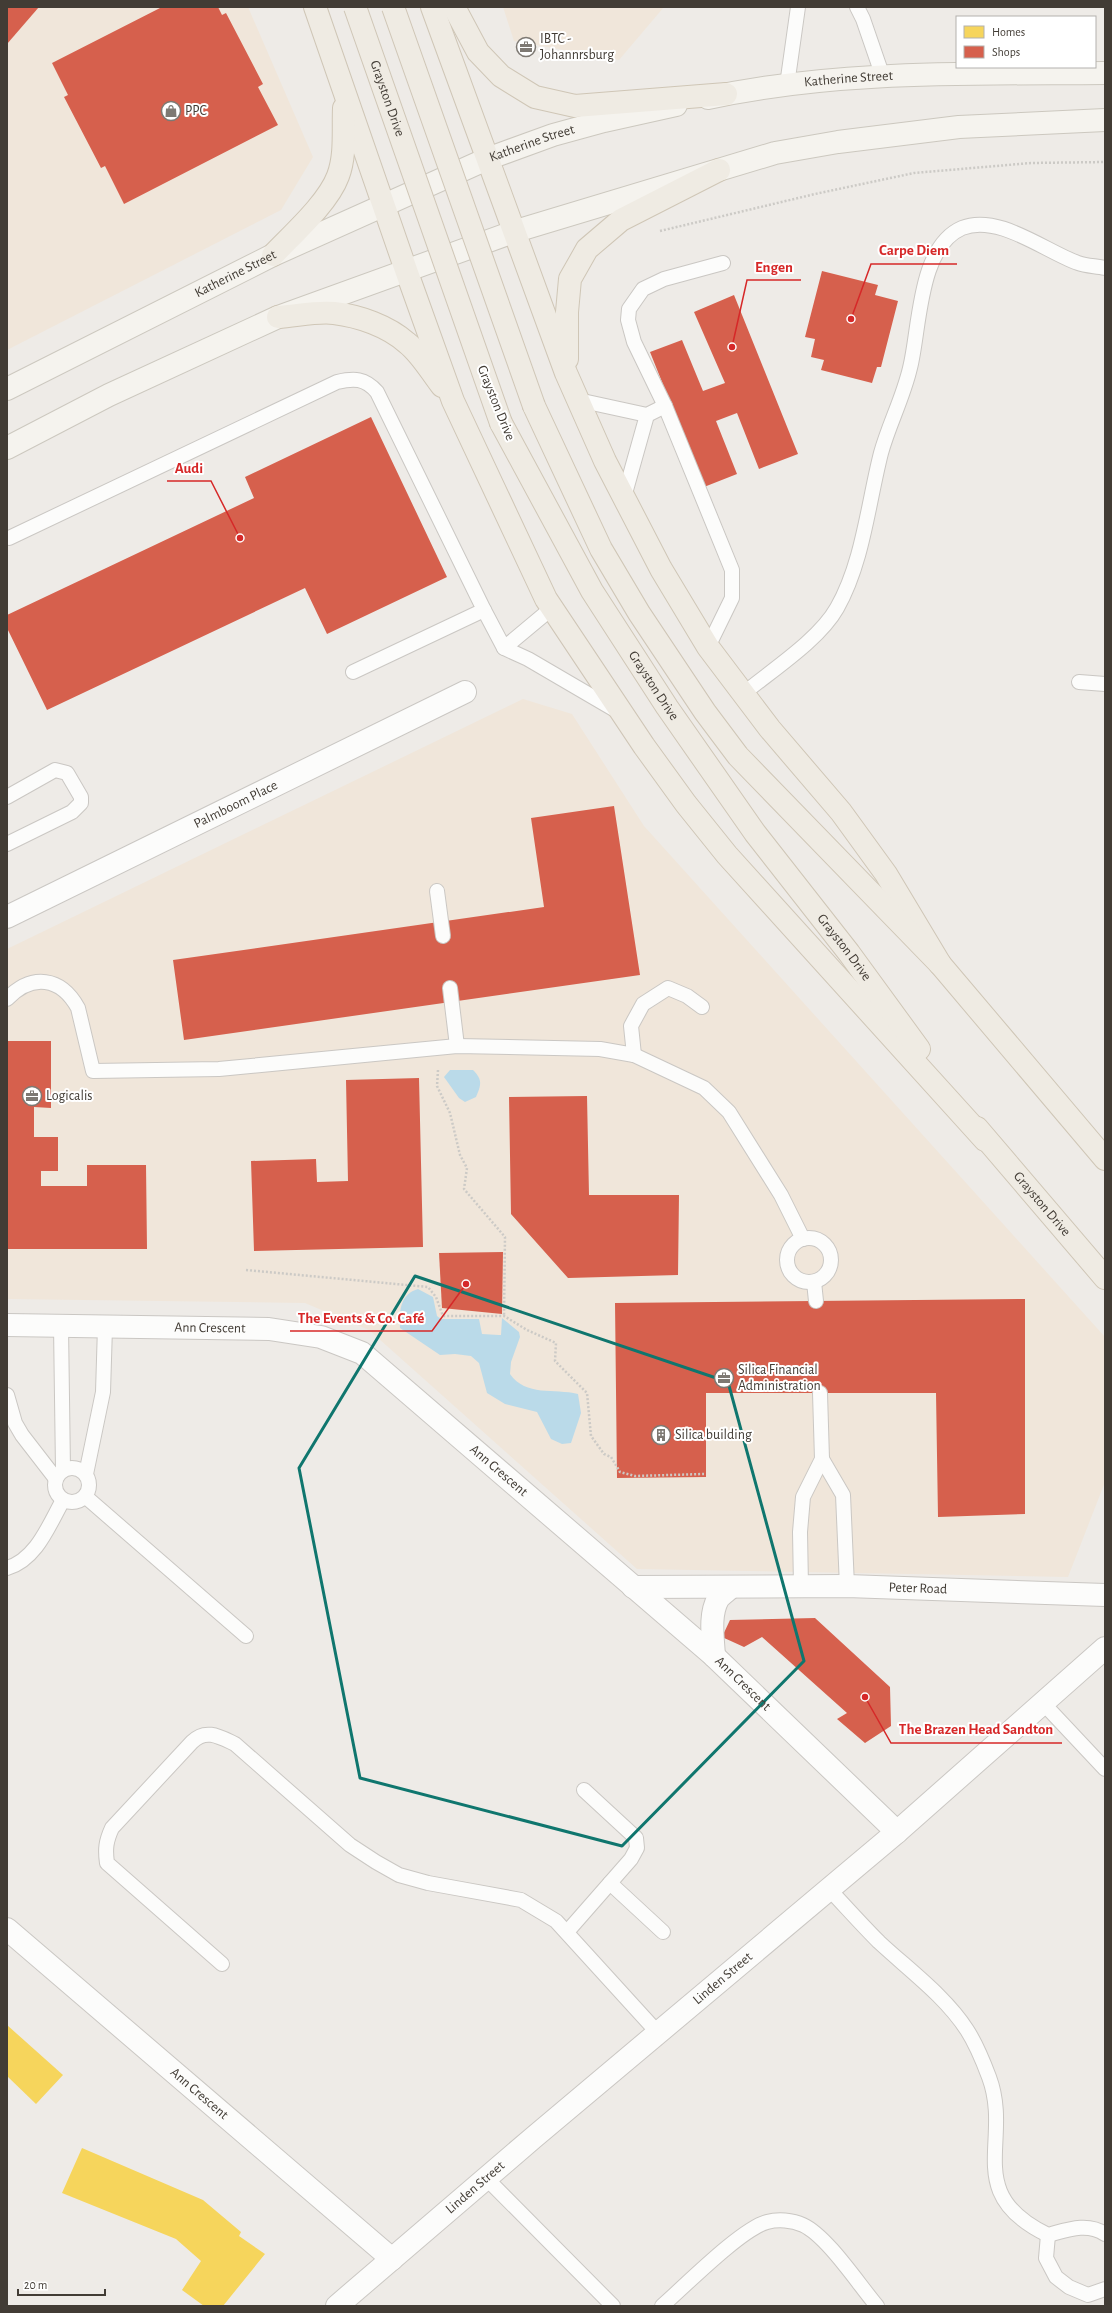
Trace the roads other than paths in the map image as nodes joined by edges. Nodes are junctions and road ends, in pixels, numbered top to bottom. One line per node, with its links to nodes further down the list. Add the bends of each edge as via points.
1 (315, 7): 12 (main road)
2 (355, 7): 53 (main road, Grayston Drive, bridge, via 501,423 592,591 667,707 755,833 849,953)
3 (393, 7): 47 (main road, Grayston Drive, bridge, via 534,406 601,549 639,613 705,712 738,756)
4 (432, 7): 14 (main road)
5 (454, 7): 11 (main road, via 478,52 501,76 535,97 574,106)
6 (798, 7): 10 (lane)
7 (857, 7): 9 (lane)
8 (1105, 73): 9 (main road, Katherine Street)
9 (883, 77): 10 (main road, Katherine Street)
10 (787, 85): 11 (main road, Katherine Street)
11 (726, 94): 14 (main road, Katherine Street, via 604,121 553,135)
12 (345, 96): 16 (main road); 18 (main road, via 342,155 338,176 315,212)
13 (1105, 120): 15 (main road, via 959,127 845,141 775,154)
14 (487, 159): 16 (main road, Katherine Street); 17 (main road)
15 (719, 170): 17 (main road); 23 (main road, via 621,220 587,249 570,279)
16 (384, 204): 18 (main road, Katherine Street); 21 (main road)
17 (516, 231): 21 (main road); 23 (main road)
18 (273, 254): 24 (main road, Katherine Street)
19 (723, 262): 27 (lane, via 657,282 643,289 629,309 628,320 632,337)
20 (1105, 268): 40 (lane, via 1080,264 1021,236 980,225 963,228 949,236 940,247 928,273 921,298 910,369 902,398 881,452 860,550 846,591 837,609 815,636)
21 (406, 270): 22 (main road); 26 (main road)
22 (278, 317): 26 (main road, via 332,313 356,318 394,333 408,343); 29 (main road, via 109,395)
23 (566, 373): 25 (main road)
24 (7, 388)
25 (578, 400): 28 (lane); 30 (main road)
26 (454, 401): 32 (main road)
27 (665, 406): 28 (lane); 34 (lane, via 732,570 732,598)
28 (647, 415): 30 (lane)
29 (7, 448)
30 (624, 497): 34 (main road, via 661,569)
31 (8, 537): 33 (lane, via 330,385 350,379 362,380 377,392)
32 (552, 608): 35 (lane); 41 (main road)
33 (484, 610): 35 (lane); 36 (lane)
34 (708, 647): 40 (main road)
35 (504, 648): 41 (lane, via 528,659)
36 (353, 672)
37 (1078, 682): 38 (lane)
38 (1105, 684)
39 (465, 692): 45 (street, Palmboom Place)
40 (743, 694): 47 (main road, via 770,730 846,819 886,874)
41 (623, 714): 53 (main road, via 686,804 727,854)
42 (7, 797): 43 (lane, via 55,770 67,773 81,797 81,803 72,812)
43 (7, 844)
44 (437, 891): 46 (lane)
45 (7, 917)
46 (443, 936)
47 (940, 964): 54 (main road, Grayston Drive)
48 (450, 988): 51 (lane)
49 (7, 999): 51 (lane, via 24,985 35,982 47,981 66,993 78,1008 93,1071 219,1068)
50 (702, 1007): 52 (lane, via 687,996 668,988 643,1004 631,1026)
51 (457, 1046): 52 (lane, via 600,1049)
52 (634, 1055): 55 (lane, via 704,1088 729,1112 781,1195)
53 (985, 1140): 56 (main road, Grayston Drive)
54 (1105, 1159)
55 (803, 1239): 57 (lane, via 791,1248 787,1262 799,1280); 57 (lane, via 810,1238 823,1243 831,1255 830,1269 821,1279)
56 (1105, 1278)
57 (814, 1282): 58 (lane)
58 (816, 1301)
59 (7, 1325): 60 (street, Ann Crescent)
60 (61, 1326): 61 (street, Ann Crescent); 66 (lane)
61 (104, 1326): 65 (lane, via 103,1392); 72 (street, Ann Crescent, via 269,1329 322,1337 362,1352)
62 (820, 1393): 64 (lane)
63 (7, 1395): 66 (lane, via 15,1423 22,1435)
64 (822, 1459): 70 (lane, via 803,1497 800,1532); 71 (lane, via 843,1495)
65 (86, 1474): 66 (lane, via 75,1468); 67 (lane, via 90,1486)
66 (60, 1475): 68 (lane, via 56,1491)
67 (86, 1497): 68 (lane, via 75,1503); 75 (lane)
68 (63, 1500): 69 (lane, via 34,1550 24,1561)
69 (7, 1568)
70 (801, 1586): 71 (street, Peter Road); 73 (street, Peter Road)
71 (847, 1586): 74 (street, Peter Road)
72 (633, 1587): 73 (street, Peter Road); 77 (street, Ann Crescent)
73 (730, 1588): 77 (street, via 719,1598 715,1610 712,1626)
74 (1105, 1595)
75 (246, 1636)
76 (1105, 1648): 78 (street, Linden Street)
77 (714, 1656): 81 (street, Ann Crescent)
78 (1043, 1703): 79 (lane); 81 (street, Linden Street)
79 (1105, 1769)
80 (584, 1790): 82 (lane, via 636,1838 637,1848 631,1859)
81 (897, 1832): 83 (street, Linden Street)
82 (610, 1883): 85 (lane); 86 (lane)
83 (829, 1889): 88 (street, Linden Street); 91 (lane, via 878,1940 948,2006 967,2030 990,2078 995,2108 993,2166 998,2187 1012,2209)
84 (7, 1928): 92 (street, Ann Crescent)
85 (567, 1932): 87 (lane, via 556,1921 520,1900 399,1875 350,1845 235,1744 206,1734 197,1737 112,1828 105,1843 105,1852 107,1863); 88 (lane)
86 (663, 1932)
87 (222, 1964)
88 (658, 2033): 89 (street, Linden Street)
89 (486, 2178): 92 (street, Linden Street); 95 (lane)
90 (1105, 2234): 91 (lane, via 1093,2229 1075,2228)
91 (1048, 2236): 93 (lane, via 1046,2258 1056,2277 1069,2287 1088,2295)
92 (392, 2260): 94 (street, Linden Street)
93 (1105, 2289)
94 (338, 2306)
95 (613, 2306)
96 (662, 2306): 97 (lane, via 743,2235 765,2222 778,2220 803,2225 820,2237)
97 (877, 2306)

